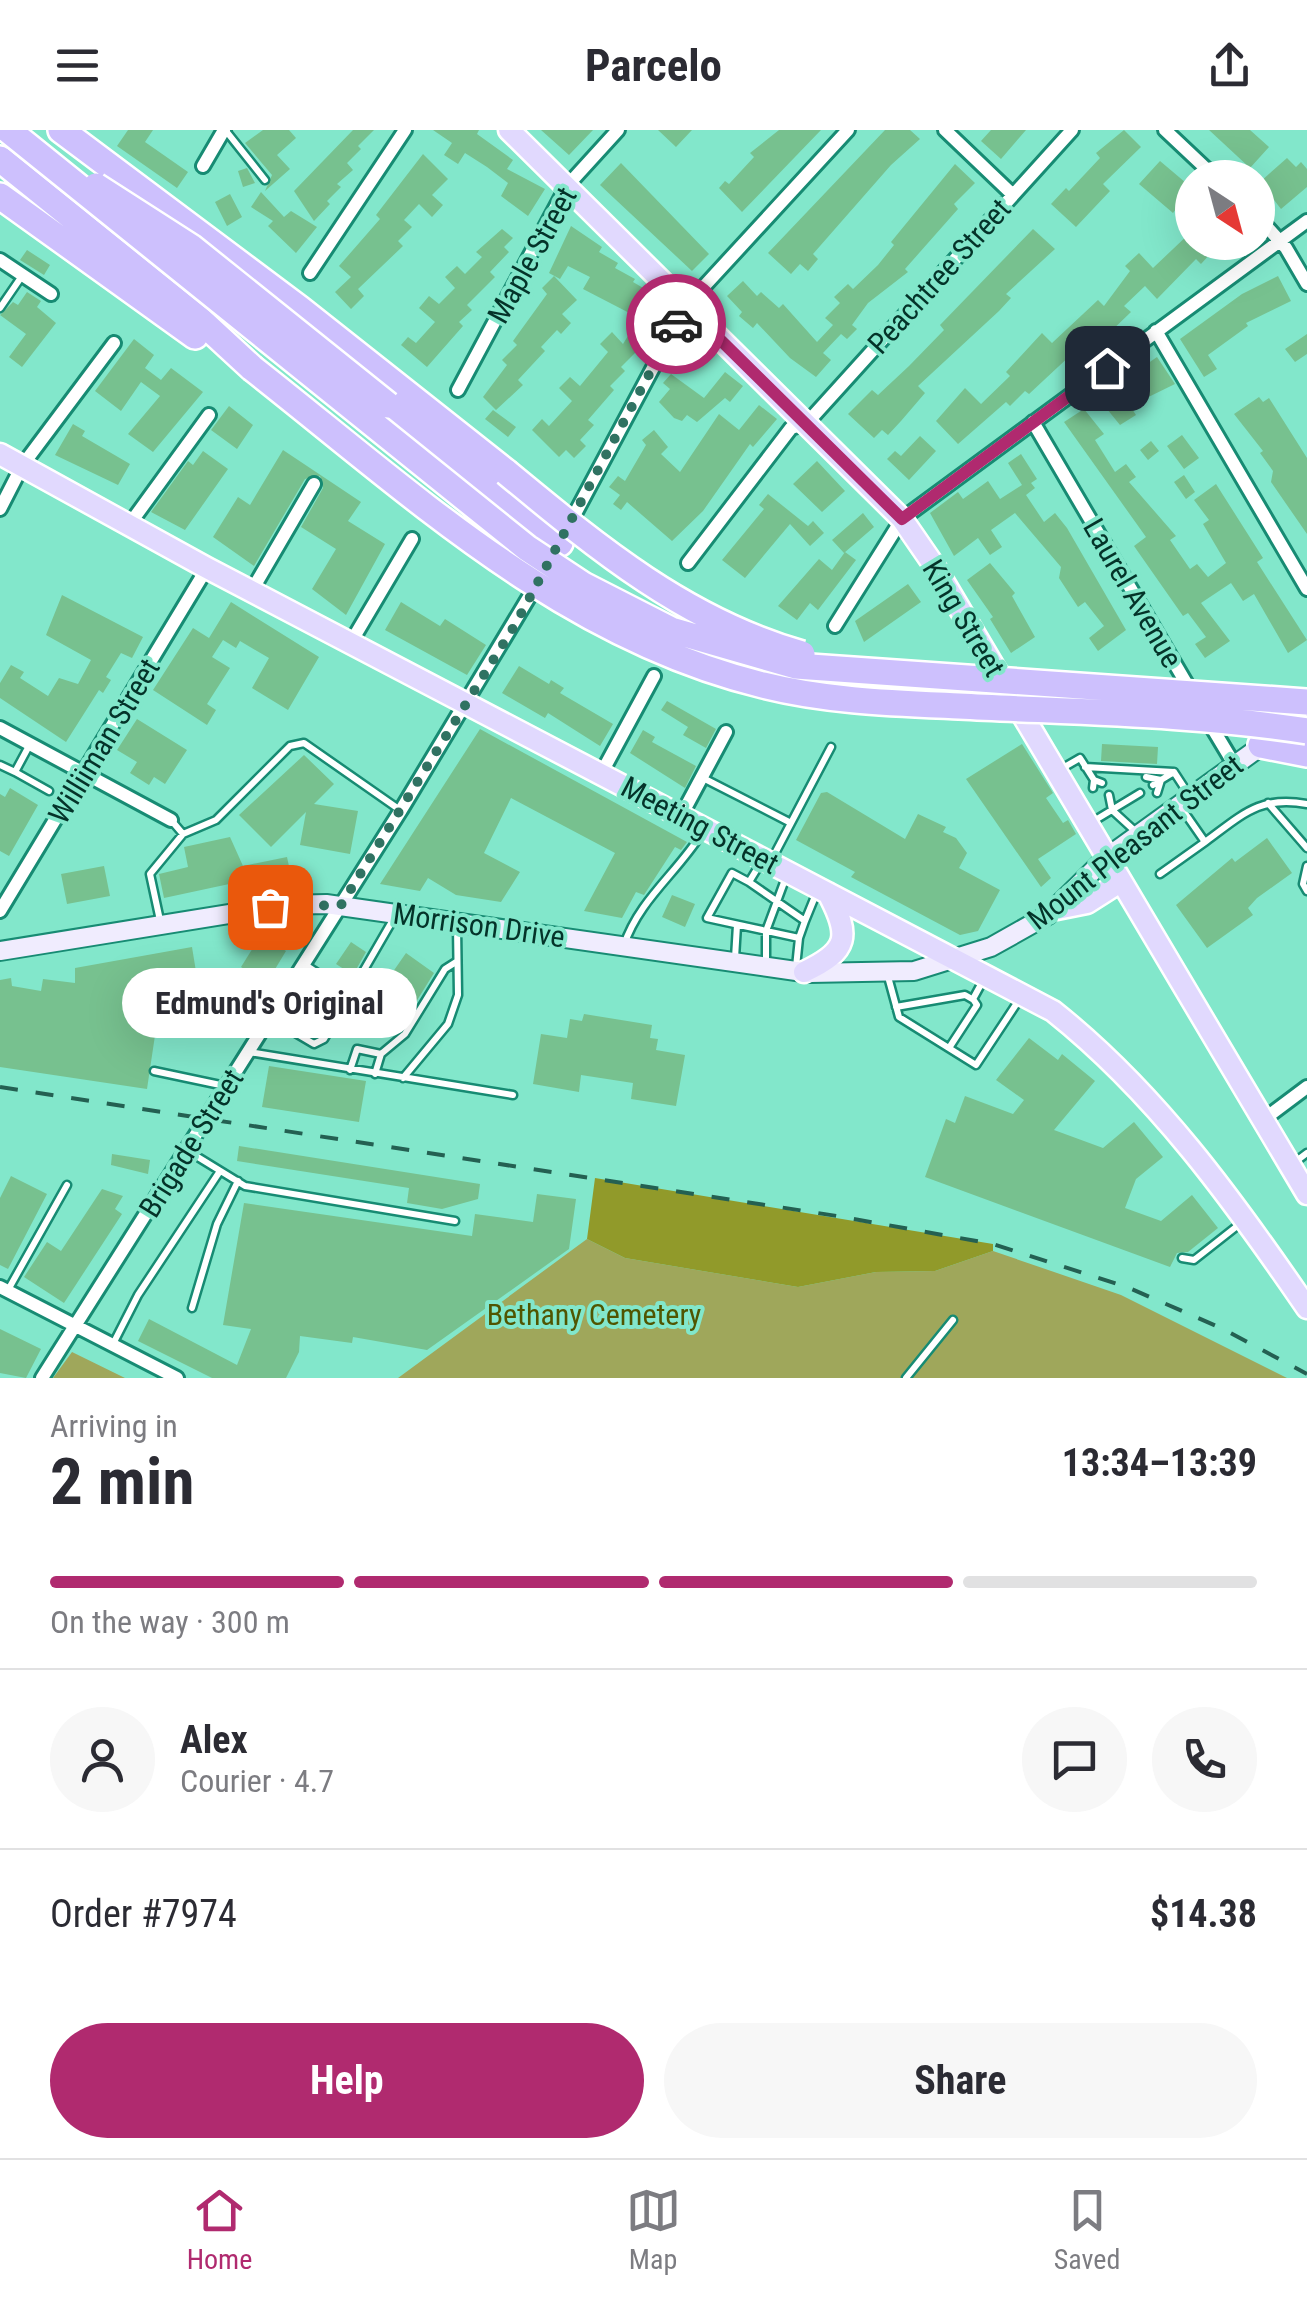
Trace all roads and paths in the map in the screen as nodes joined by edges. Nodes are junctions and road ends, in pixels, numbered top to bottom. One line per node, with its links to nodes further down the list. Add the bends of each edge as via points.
1 (8, 130): 43 (highway, bridge, via 191,246); 50 (highway, bridge, via 527,548 583,585 671,630 758,658)
2 (18, 130): 12 (main road)
3 (61, 130): 50 (highway, bridge, via 670,598 784,648)
4 (225, 130): 14 (street); 15 (lane)
5 (405, 130): 23 (street)
6 (509, 130): 16 (main road, King Street)
7 (618, 130): 16 (street, Maple Street)
8 (848, 130): 27 (street, Brigade Street)
9 (945, 130): 17 (street)
10 (1072, 130): 17 (street, Peachtree Street)
11 (1165, 130): 13 (street)
12 (0, 158): 31 (highway)
13 (1197, 160)
14 (203, 166)
15 (265, 180)
16 (567, 186): 27 (main road, King Street); 32 (street, Maple Street)
17 (1012, 195): 35 (street, Peachtree Street)
18 (0, 196): 31 (highway, via 188,332)
19 (1307, 220): 21 (street)
20 (1275, 235): 21 (street)
21 (1280, 240): 25 (street); 29 (street)
22 (0, 260): 24 (street)
23 (310, 273)
24 (23, 275): 26 (street); 28 (lane)
25 (1307, 284)
26 (51, 294)
27 (686, 306): 35 (main road, King Street); 43 (street, Brigade Street)
28 (0, 308)
29 (1156, 331): 34 (street); 46 (street)
30 (114, 344): 37 (street)
31 (252, 368): 59 (highway, bridge, via 528,580 596,624 693,666 767,686 892,703 1232,722)
32 (458, 390)
33 (209, 415): 41 (street)
34 (1033, 422): 40 (street); 61 (street, Laurel Avenue)
35 (807, 424): 40 (main road, King Street); 44 (street, Peachtree Street, via 791,428)
36 (0, 454): 37 (main road, Meeting Street)
37 (22, 466): 39 (street); 41 (main road, Meeting Street)
38 (314, 484): 47 (street)
39 (0, 509)
40 (902, 519): 48 (street); 65 (main road, King Street)
41 (128, 525): 45 (main road, Meeting Street)
42 (412, 539): 49 (street)
43 (560, 543): 53 (street, Brigade Street)
44 (688, 564)
45 (206, 568): 47 (main road, Meeting Street); 68 (street, Williiman Street)
46 (1307, 589)
47 (252, 592): 49 (main road, Meeting Street)
48 (835, 626)
49 (350, 644): 53 (main road, Meeting Street)
50 (871, 669): 52 (highway, bridge)
51 (654, 676): 67 (street)
52 (1307, 702)
53 (468, 704): 67 (main road, Meeting Street); 80 (street, Brigade Street)
54 (1307, 713): 58 (main road, Mount Pleasant Street)
55 (0, 728): 57 (street)
56 (726, 732): 69 (street)
57 (30, 744): 64 (lane); 68 (street)
58 (1261, 745): 59 (highway); 61 (main road, Mount Pleasant Street)
59 (1304, 746)
60 (832, 747): 84 (lane)
61 (1234, 764): 77 (main road, Mount Pleasant Street)
62 (0, 765): 64 (lane)
63 (1085, 766): 65 (lane, via 1080,758); 66 (lane); 72 (lane)
64 (15, 772): 75 (lane)
65 (1056, 772): 85 (main road, King Street)
66 (1174, 772): 71 (lane); 77 (lane)
67 (601, 774): 82 (main road, Meeting Street)
68 (86, 775): 83 (street); 102 (street, Williiman Street)
69 (702, 777): 82 (street); 84 (lane)
70 (1146, 777): 71 (lane)
71 (1161, 780): 74 (lane)
72 (1096, 784)
73 (1135, 784): 81 (lane, via 1139,797)
74 (1155, 789)
75 (49, 791)
76 (1105, 799): 81 (lane)
77 (1184, 800): 88 (main road, Mount Pleasant Street); 89 (lane)
78 (1268, 803): 79 (lane); 89 (lane); 90 (lane)
79 (1307, 804)
80 (402, 810): 87 (lane, via 304,742 290,746 216,820); 100 (street, Brigade Street)
81 (1112, 810): 85 (lane); 88 (lane)
82 (681, 816): 86 (main road, Meeting Street)
83 (171, 820): 87 (lane)
84 (791, 823): 92 (lane)
85 (1086, 825): 91 (main road, King Street)
86 (705, 828): 92 (main road, Meeting Street); 110 (lane, via 633,917)
87 (183, 834): 106 (lane, via 150,874)
88 (1138, 834): 91 (main road, Mount Pleasant Street)
89 (1205, 842): 94 (lane)
90 (1307, 848)
91 (1106, 858): 96 (main road, King Street); 101 (main road, Mount Pleasant Street)
92 (774, 864): 95 (lane); 97 (main road, Meeting Street); 99 (lane)
93 (1307, 866): 98 (lane)
94 (1160, 874)
95 (749, 882): 99 (lane); 107 (lane, via 732,873 708,918)
96 (1120, 882): 101 (main road, via 1088,903); 135 (main road, King Street)
97 (824, 890): 105 (lane); 112 (main road, Meeting Street); 117 (main road, via 842,921 842,944 833,957)
98 (1307, 891)
99 (778, 900): 105 (lane); 108 (lane)
100 (341, 905): 103 (main road, Morrison Drive); 106 (main road, Morrison Drive, via 284,905); 115 (street, Brigade Street)
101 (1057, 908): 112 (main road, Mount Pleasant Street)
102 (0, 911)
103 (396, 913): 104 (main road, Morrison Drive); 120 (lane)
104 (458, 921): 110 (main road, Morrison Drive); 113 (lane)
105 (805, 921): 109 (lane)
106 (161, 925): 111 (main road, Morrison Drive)
107 (737, 925): 108 (lane); 114 (lane)
108 (766, 930): 109 (lane); 116 (lane)
109 (799, 938): 117 (lane)
110 (624, 946): 114 (main road, Morrison Drive)
111 (0, 951)
112 (957, 959): 118 (main road, Morrison Drive); 119 (main road, Meeting Street)
113 (456, 962): 127 (lane, via 405,1034); 131 (lane, via 458,995 448,1024)
114 (734, 962): 116 (main road, Morrison Drive)
115 (304, 964): 120 (lane); 124 (street, Brigade Street)
116 (766, 966): 117 (main road, Morrison Drive)
117 (800, 971): 118 (main road, Morrison Drive)
118 (887, 972): 123 (lane)
119 (986, 975): 121 (main road, Meeting Street); 122 (lane)
120 (351, 994): 124 (lane, via 314,1044)
121 (1022, 994): 125 (lane, via 976,1066); 142 (main road, Meeting Street, via 1106,1054)
122 (973, 999): 123 (lane, via 965,994); 125 (lane, via 977,1005)
123 (896, 1007): 125 (lane, via 899,1017)
124 (270, 1018): 126 (street, Brigade Street)
125 (949, 1048)
126 (248, 1052): 128 (lane); 132 (street, Brigade Street)
127 (381, 1054): 128 (lane, via 358,1049); 130 (lane)
128 (350, 1070): 130 (lane)
129 (154, 1071): 132 (lane)
130 (375, 1074): 131 (lane)
131 (403, 1078): 134 (lane)
132 (226, 1086): 136 (street, Brigade Street)
133 (1307, 1087): 135 (street)
134 (513, 1095)
135 (1263, 1120): 137 (main road, King Street)
136 (187, 1150): 138 (lane); 149 (street, Brigade Street)
137 (1299, 1160): 141 (main road, King Street)
138 (220, 1171): 139 (lane); 150 (lane)
139 (238, 1181): 143 (lane); 146 (lane, via 217,1224)
140 (67, 1185): 145 (lane)
141 (1307, 1194)
142 (1246, 1219): 144 (lane, via 1194,1260); 147 (main road, Meeting Street)
143 (455, 1221)
144 (1182, 1258)
145 (4, 1289): 149 (street)
146 (192, 1308)
147 (1307, 1308)
148 (953, 1320): 153 (lane)
149 (76, 1326): 150 (street); 151 (street, Brigade Street)
150 (113, 1345): 152 (street)
151 (42, 1378)
152 (177, 1378)
153 (906, 1378)

